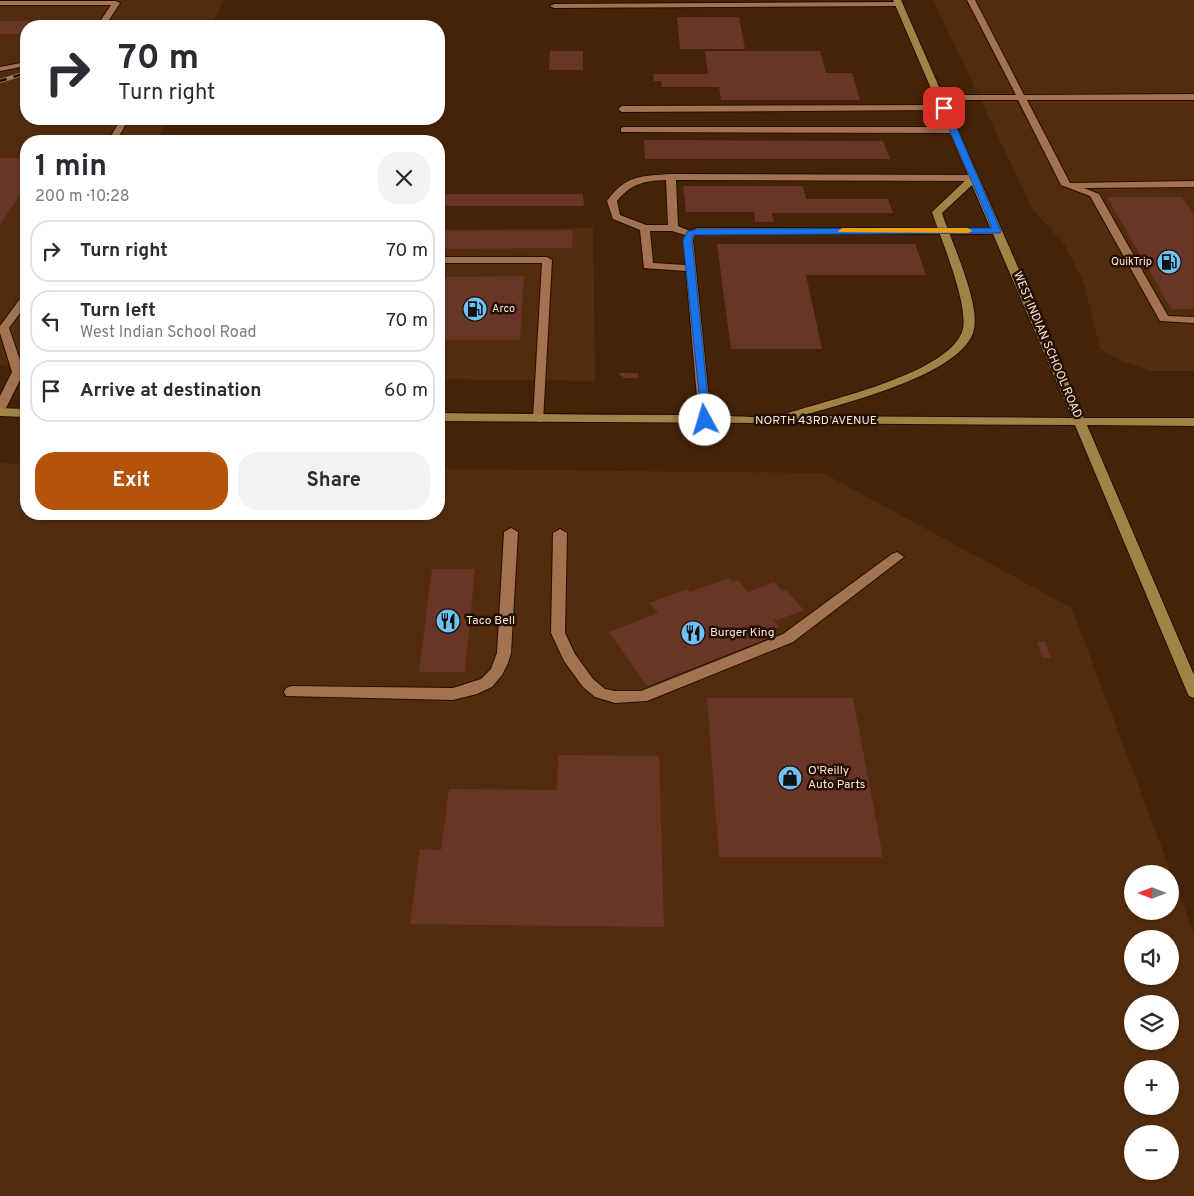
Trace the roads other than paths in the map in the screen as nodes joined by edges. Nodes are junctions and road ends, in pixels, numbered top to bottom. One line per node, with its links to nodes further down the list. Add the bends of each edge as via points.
1 (971, 0): 8 (lane)
2 (0, 2): 5 (lane, via 116,3)
3 (898, 2): 4 (lane); 10 (main road, WEST INDIAN SCHOOL ROAD)
4 (554, 6)
5 (105, 20)
6 (20, 65): 7 (lane)
7 (0, 69)
8 (1022, 97): 9 (lane); 10 (lane); 18 (lane)
9 (1194, 97)
10 (940, 98): 11 (main road, WEST INDIAN SCHOOL ROAD)
11 (944, 108): 12 (lane); 14 (main road, WEST INDIAN SCHOOL ROAD)
12 (622, 109)
13 (624, 130): 14 (lane)
14 (953, 130): 16 (main road, WEST INDIAN SCHOOL ROAD)
15 (671, 177): 16 (lane); 19 (lane, via 636,179 624,186 612,201 616,217); 20 (lane)
16 (974, 178): 21 (main road, via 938,212); 22 (main road, WEST INDIAN SCHOOL ROAD)
17 (1194, 184): 18 (lane)
18 (1066, 185): 27 (lane, via 1094,194 1164,319)
19 (645, 228): 20 (lane); 25 (lane, via 648,266)
20 (673, 228): 23 (lane)
21 (942, 230): 22 (lane); 23 (lane, via 697,231); 35 (main road, via 966,306 969,331 958,349 922,372 888,386)
22 (997, 231): 37 (main road, WEST INDIAN SCHOOL ROAD)
23 (690, 234): 25 (lane)
24 (445, 260): 33 (lane, via 547,260)
25 (690, 268): 34 (lane)
26 (20, 306): 28 (lane)
27 (1194, 320)
28 (2, 328): 29 (lane, via 18,372)
29 (0, 408)
30 (0, 412): 31 (main road)
31 (20, 413)
32 (445, 417): 33 (main road, NORTH 43RD AVENUE)
33 (539, 418): 34 (main road, NORTH 43RD AVENUE)
34 (705, 420): 35 (main road, NORTH 43RD AVENUE)
35 (763, 421): 37 (main road, NORTH 43RD AVENUE)
36 (1194, 422): 37 (main road, NORTH 43RD AVENUE)
37 (1080, 423): 42 (main road, WEST INDIAN SCHOOL ROAD)
38 (510, 532): 41 (lane, via 504,653 500,668 486,684 452,694)
39 (560, 533): 40 (lane, via 558,633 561,643 588,684 600,693 617,696 642,696 788,638)
40 (897, 556)
41 (291, 692)
42 (1194, 692)

